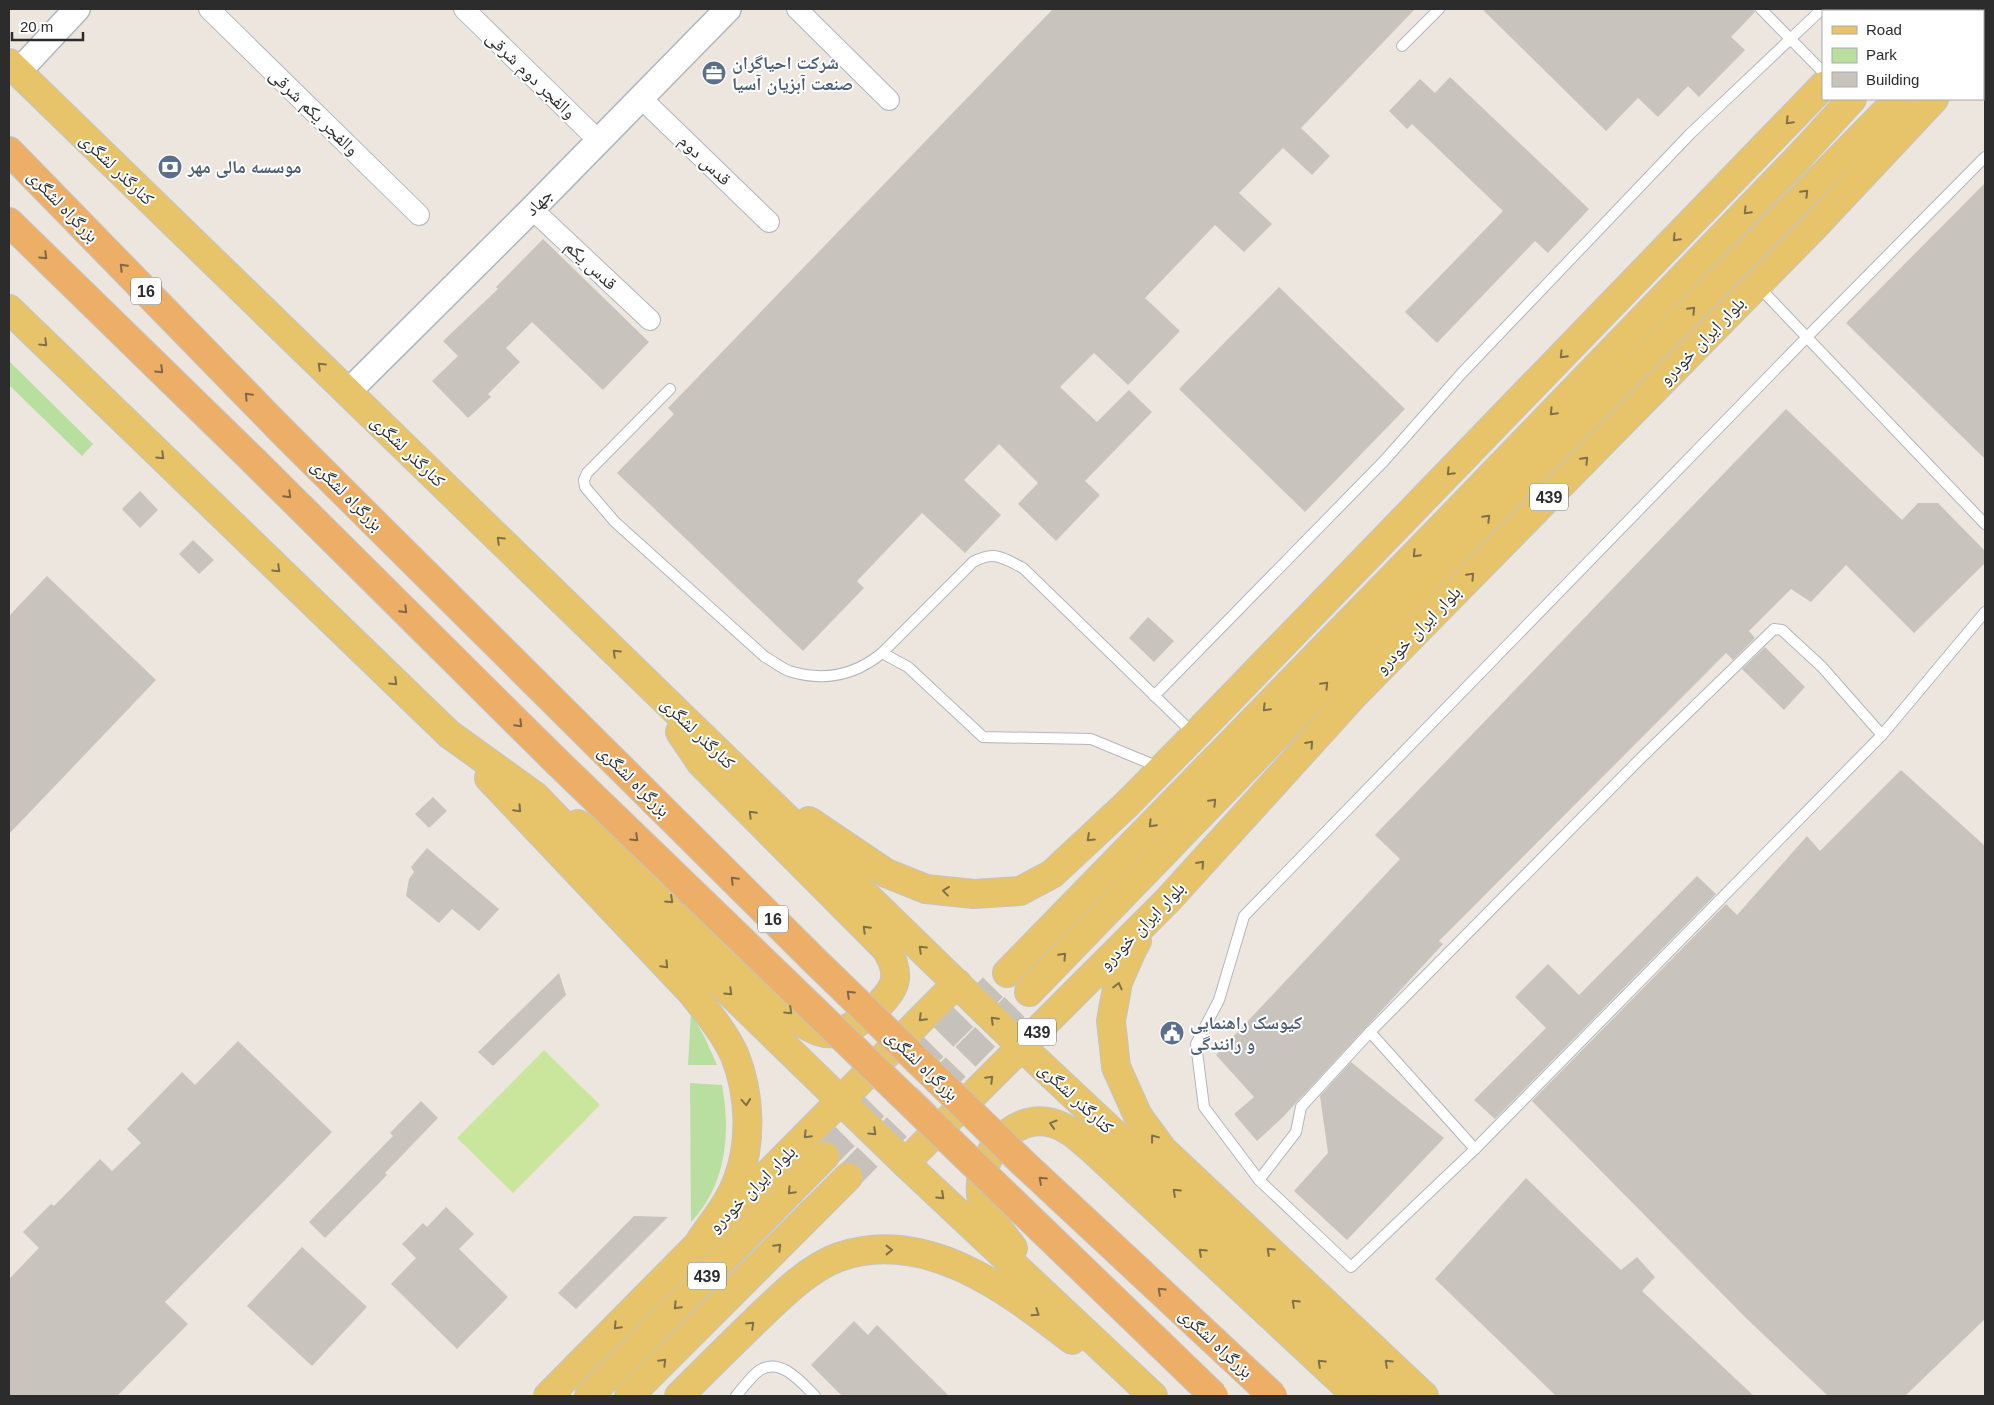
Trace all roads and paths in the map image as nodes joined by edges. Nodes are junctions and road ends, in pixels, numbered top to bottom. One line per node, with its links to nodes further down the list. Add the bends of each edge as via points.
1 (77, 9): 11 (street)
2 (209, 9): 23 (street, والفجر یکم شرقی)
3 (464, 9): 19 (street, والفجر دوم شرقی)
4 (728, 9): 14 (street, جهاد)
5 (797, 9): 15 (street)
6 (1439, 9): 10 (lane)
7 (1761, 9): 9 (lane)
8 (1822, 9): 9 (lane)
9 (1790, 38): 12 (lane); 36 (lane, via 1690,134 1461,374 1384,460)
10 (1402, 46)
11 (13, 67): 31 (main road, کنارگذر لشگری, one-way to 11)
12 (1822, 71)
13 (1822, 87): 38 (main road, one-way to 38)
14 (641, 98): 19 (street, جهاد); 25 (street, قدس دوم)
15 (889, 100)
16 (1851, 100): 44 (main road, one-way to 44, via 1636,326)
17 (1897, 100): 46 (main road, بلوار ایران خودرو / 439, one-way to 17)
18 (1933, 100): 26 (main road, بلوار ایران خودرو / 439)
19 (599, 141): 22 (street, جهاد)
20 (9, 151): 66 (highway, بزرگراه لشگری / 16, one-way to 20, bridge, via 1021,1161 816,961 282,431)
21 (1985, 157): 29 (lane)
22 (532, 210): 28 (street, قدس یکم); 31 (street, جهاد)
23 (419, 215)
24 (9, 222): 65 (highway, بزرگراه لشگری / 16, one-way to 65, bridge, via 552,758)
25 (769, 222)
26 (1757, 285): 29 (lane); 43 (main road, بلوار ایران خودرو / 439, one-way to 26, via 1355,694)
27 (9, 309): 37 (main road, one-way to 37)
28 (650, 320)
29 (1807, 337): 32 (lane); 54 (lane, via 1244,916 1219,1000 1196,1044 1204,1107)
30 (670, 389): 34 (lane, via 587,473 585,487 615,522 765,657 788,670 820,678 867,665)
31 (348, 392): 35 (main road, کنارگذر لشگری, one-way to 31)
32 (1985, 524)
33 (1985, 612): 39 (lane)
34 (882, 653): 36 (lane, via 973,562 985,555 1002,557 1023,568); 40 (lane, via 908,667 982,738 1091,739)
35 (641, 678): 41 (main road, کنارگذر لشگری); 42 (main road, one-way to 35, via 615,849 800,1022 832,1034 850,1029 885,998 895,981 894,964 886,949 702,763)
36 (1154, 696): 38 (lane)
37 (449, 734): 42 (main road); 55 (main road, one-way to 55, via 692,993 716,1023 734,1055 744,1090 745,1152 738,1180)
38 (1195, 735): 40 (main road)
39 (1882, 735): 47 (lane, via 1822,667 1782,630 1774,629 1639,760); 50 (lane)
40 (1162, 769): 41 (main road, one-way to 41, via 1052,874 1020,890 974,894 926,889 886,872)
41 (744, 777): 45 (main road, کنارگذر لشگری, one-way to 41)
42 (535, 796): 49 (main road, one-way to 49, via 652,917)
43 (1168, 900): 48 (main road, بلوار ایران خودرو / 439); 69 (main road, one-way to 43, via 1163,1150 1138,1116 1116,1067 1111,1021 1118,982 1133,948)
44 (1007, 972)
45 (957, 983): 48 (main road, کنارگذر لشگری, one-way to 45); 49 (main road, بلوار ایران خودرو / 439, one-way to 49)
46 (1029, 992)
47 (1370, 1032): 50 (lane); 54 (lane, via 1301,1107 1296,1132)
48 (1022, 1048): 52 (main road, بلوار ایران خودرو / 439, one-way to 48); 68 (main road, کنارگذر لشگری, one-way to 48)
49 (841, 1100): 52 (main road, one-way to 52); 55 (main road, بلوار ایران خودرو / 439, one-way to 55)
50 (1475, 1149): 54 (lane, via 1351,1267)
51 (825, 1156): 58 (main road, بلوار ایران خودرو / 439, one-way to 58)
52 (905, 1163): 56 (main road, one-way to 56)
53 (848, 1177): 59 (main road, 439, one-way to 53)
54 (1259, 1180)
55 (700, 1241): 57 (main road, بلوار ایران خودرو / 439, one-way to 57)
56 (1113, 1356): 64 (main road); 67 (main road, one-way to 56, via 1071,1132 1052,1123 1037,1121 1021,1125 1007,1134 984,1163 980,1181 982,1202 1014,1250)
57 (548, 1396)
58 (589, 1396)
59 (629, 1396)
60 (679, 1396): 63 (main road, one-way to 63, via 781,1296 808,1274 838,1258 867,1250 904,1250 943,1259 975,1274 1046,1320)
61 (736, 1396): 62 (lane, via 760,1370 774,1366 789,1371)
62 (816, 1396)
63 (1144, 1396)
64 (1153, 1396)
65 (1214, 1396)
66 (1273, 1396)
67 (1357, 1396)
68 (1394, 1396)
69 (1424, 1396)

